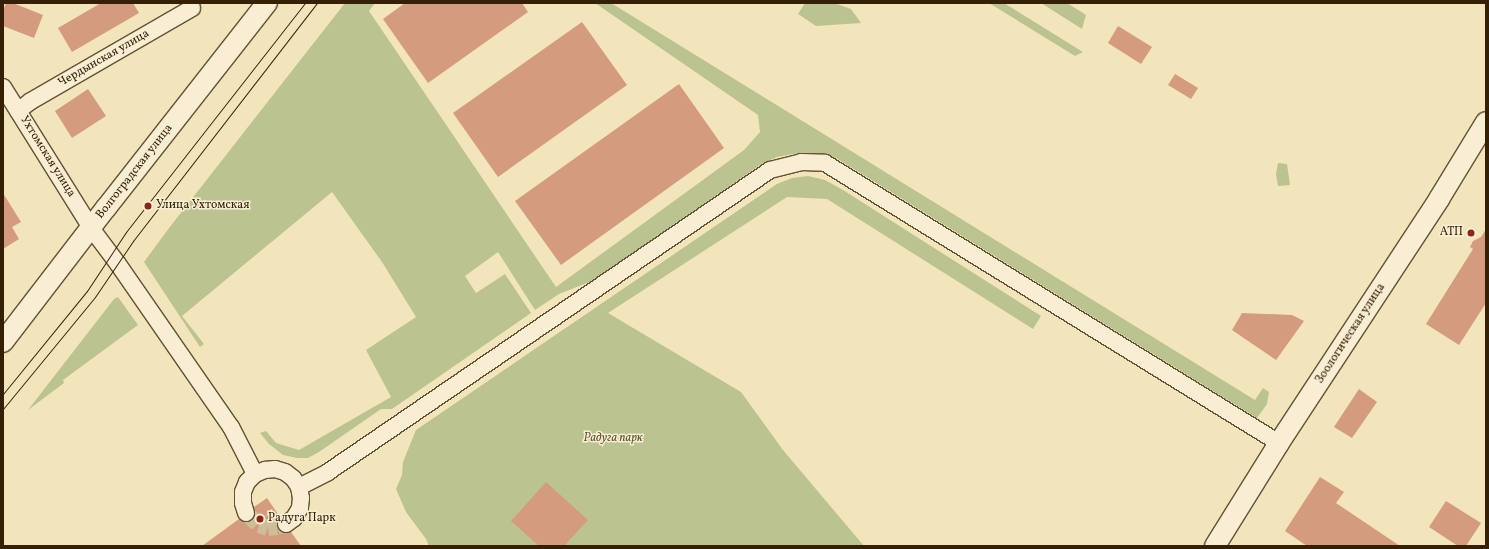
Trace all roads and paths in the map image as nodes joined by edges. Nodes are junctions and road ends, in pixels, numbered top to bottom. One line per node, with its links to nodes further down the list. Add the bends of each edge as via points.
1 (267, 3): 6 (street, Волгоградская улица)
2 (192, 8): 4 (street, Чердынская улица)
3 (3, 87): 4 (street, Ухтомская улица)
4 (18, 111): 6 (street, Ухтомская улица)
5 (1486, 122): 8 (street, Зоологическая улица, via 1439,199)
6 (91, 228): 7 (street, Волгоградская улица); 9 (street, Ухтомская улица, via 231,427)
7 (3, 342)
8 (1279, 443): 10 (street, via 825,163 801,162 770,170 334,468); 13 (street, Зоологическая улица)
9 (255, 474): 10 (street, via 265,470 280,470 294,478); 11 (street, via 247,482 243,492)
10 (299, 487): 12 (street, via 300,508 294,518)
11 (246, 513)
12 (286, 524)
13 (1215, 546)

